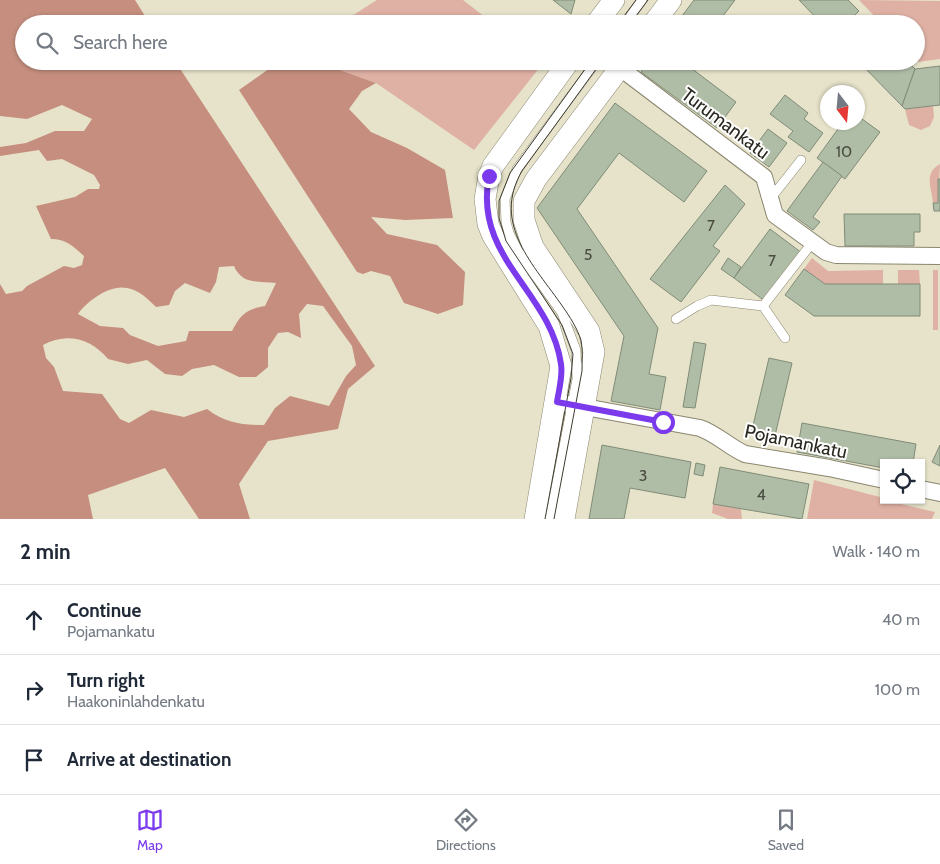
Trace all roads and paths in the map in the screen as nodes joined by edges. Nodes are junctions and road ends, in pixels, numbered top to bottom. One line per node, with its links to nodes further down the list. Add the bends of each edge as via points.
1 (614, 0): 4 (street)
2 (642, 0): 5 (lane)
3 (671, 0): 6 (street)
4 (603, 15)
5 (631, 15)
6 (660, 15)
7 (562, 70): 18 (street, via 499,155 489,176 485,199 493,236 555,340)
8 (590, 70): 18 (lane, via 517,169 505,199 506,222 513,241 562,313 573,337 577,364)
9 (615, 70): 18 (street, via 536,178 524,201 527,233 533,247 592,339 594,352)
10 (627, 70): 12 (street, Turumankatu, via 764,177)
11 (801, 160): 12 (lane)
12 (771, 198): 13 (street, Turumankatu, via 775,215)
13 (812, 243): 14 (street, Turumankatu, via 836,255); 15 (lane)
14 (940, 256)
15 (763, 306): 16 (lane, via 711,300); 17 (lane)
16 (676, 319)
17 (785, 338)
18 (570, 404): 19 (street, Pojamankatu, via 700,428 712,432 745,454); 22 (street); 23 (lane); 24 (street)
19 (880, 479)
20 (925, 490): 21 (street)
21 (940, 493)
22 (535, 519)
23 (550, 519)
24 (564, 519)

